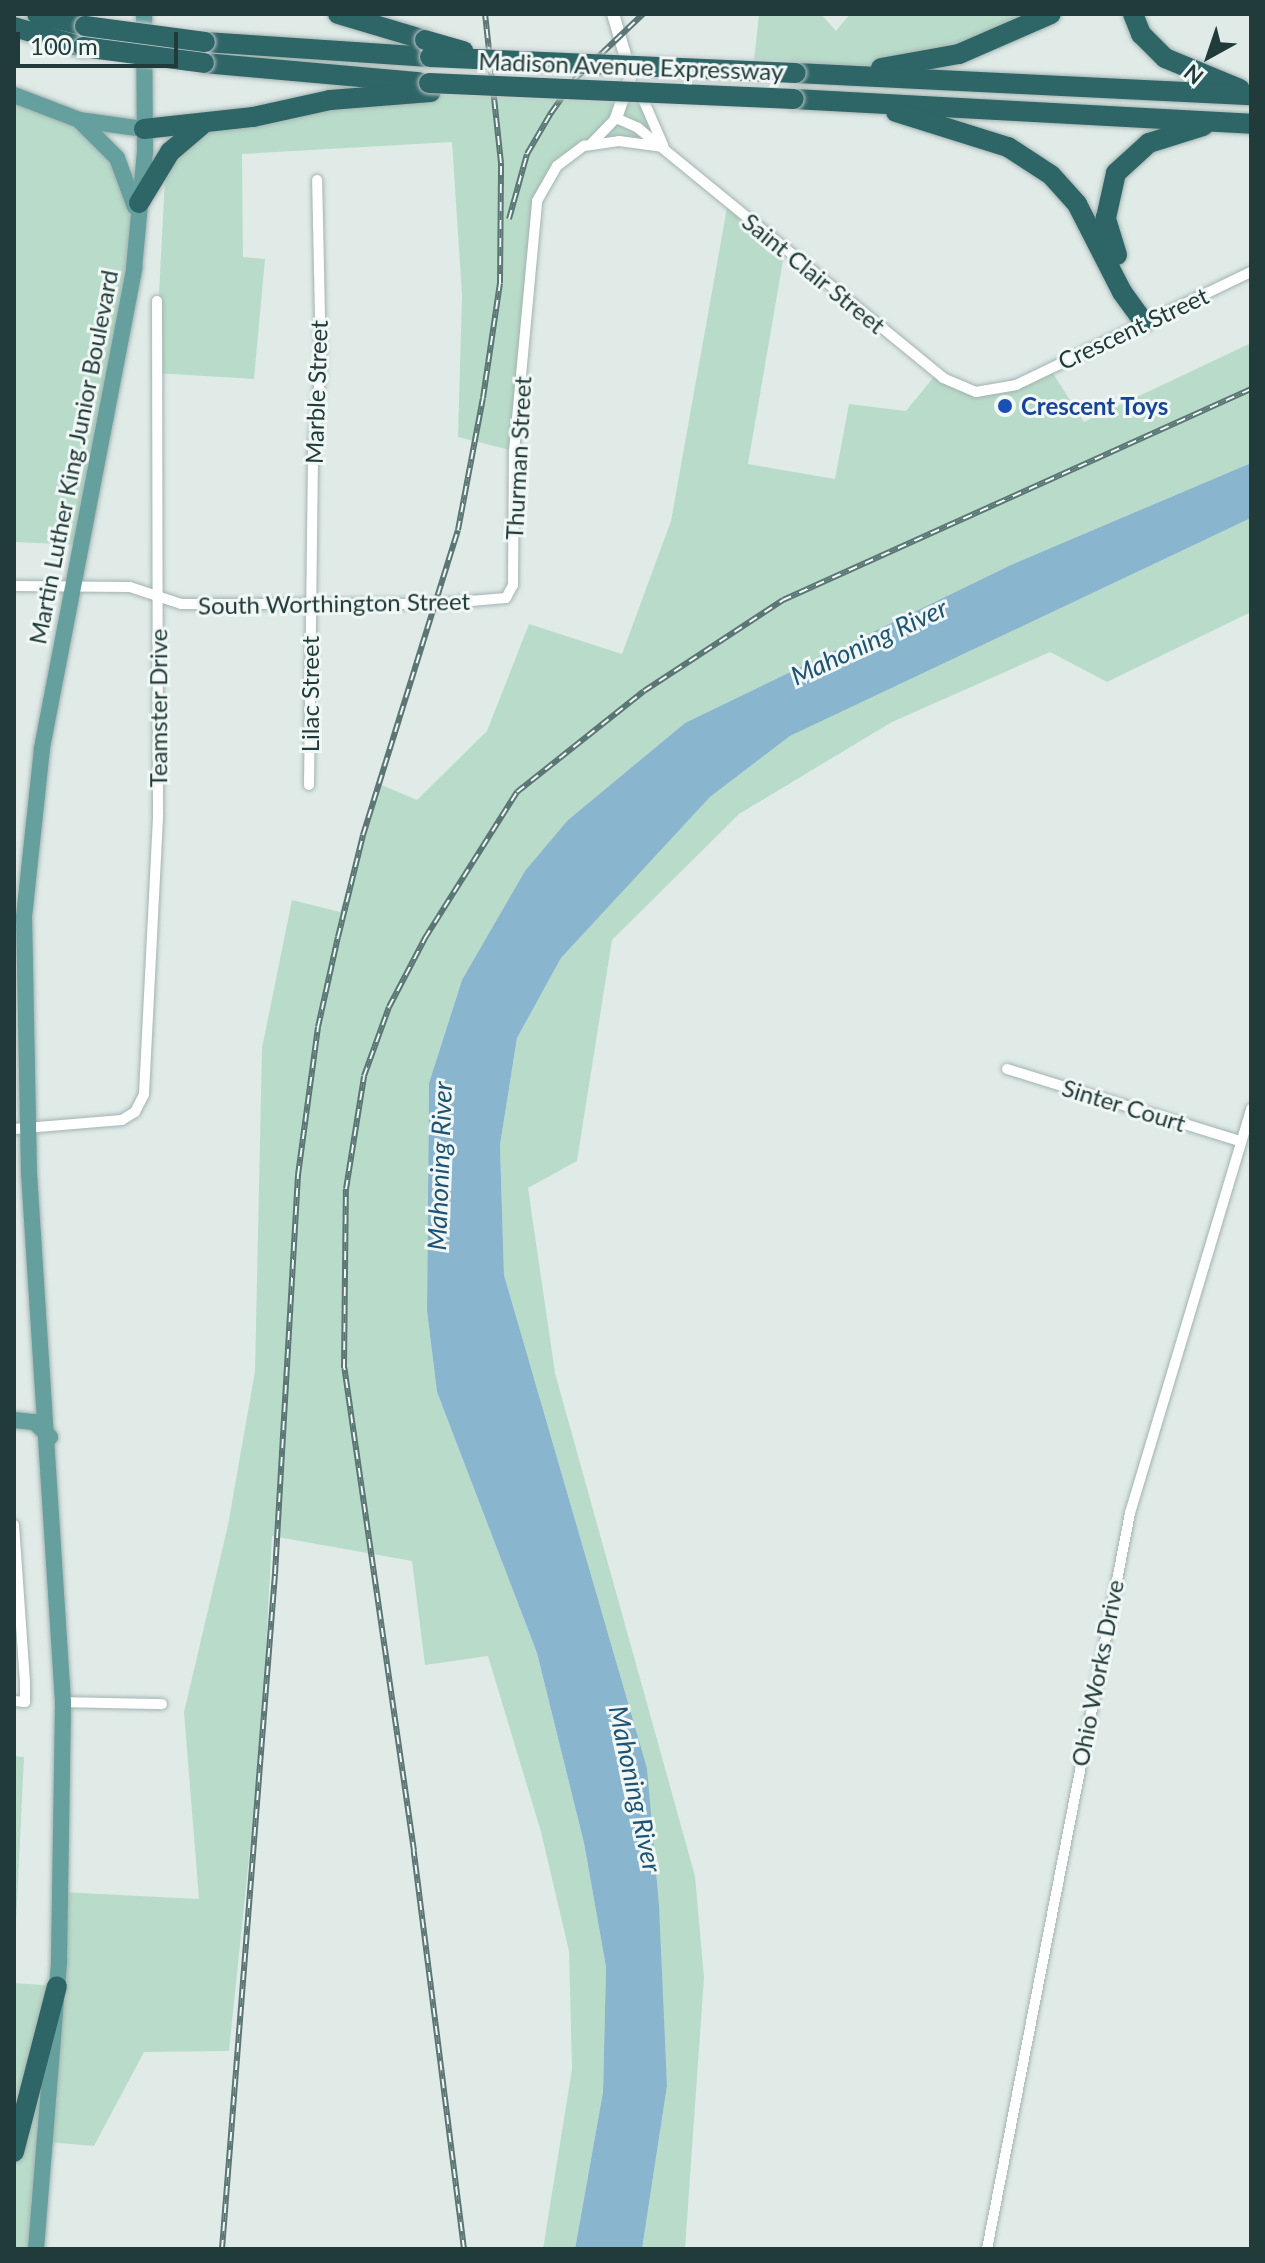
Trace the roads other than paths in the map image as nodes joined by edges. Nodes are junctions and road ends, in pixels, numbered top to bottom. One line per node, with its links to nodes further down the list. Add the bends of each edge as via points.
1 (37, 14): 8 (highway, bridge, via 205,42)
2 (144, 14): 20 (main road, Martin Luther King Junior Boulevard)
3 (338, 14): 8 (highway)
4 (613, 14): 9 (street)
5 (1051, 14): 10 (highway, via 959,54)
6 (1133, 14): 12 (highway, via 1149,45 1165,58)
7 (14, 27): 11 (highway, Madison Avenue Expressway, bridge, via 83,47)
8 (428, 48): 10 (highway, Madison Avenue Expressway, bridge, via 493,60)
9 (631, 75): 15 (street); 22 (street, Saint Clair Street)
10 (836, 75): 12 (highway, Madison Avenue Expressway)
11 (430, 88): 14 (highway, Madison Avenue Expressway, bridge); 18 (highway)
12 (1251, 94)
13 (14, 95): 16 (main road)
14 (851, 101): 17 (highway, Madison Avenue Expressway); 27 (highway, via 967,131 1040,166 1077,204 1122,292)
15 (616, 118): 21 (street); 22 (street, Saint Clair Street)
16 (79, 120): 20 (main road); 24 (main road, via 117,158)
17 (1216, 122): 19 (highway, Madison Avenue Expressway); 27 (highway, via 1138,149 1110,187 1109,235)
18 (203, 124): 20 (highway); 24 (highway, via 166,157)
19 (1251, 124)
20 (144, 129): 24 (main road, Martin Luther King Junior Boulevard)
21 (591, 144): 22 (street); 31 (street, Thurman Street, via 557,166 537,201 514,451)
22 (664, 147): 28 (street, Saint Clair Street, via 943,378)
23 (317, 180): 33 (street, Marble Street, via 321,365)
24 (139, 211): 30 (main road, Martin Luther King Junior Boulevard, via 126,322)
25 (1251, 272): 27 (street, Crescent Street)
26 (157, 301): 32 (street, Teamster Drive)
27 (1144, 322): 28 (street, Crescent Street, via 1016,385)
28 (970, 391)
29 (14, 586): 30 (street, South Worthington Street)
30 (72, 586): 32 (street, South Worthington Street, via 130,587); 37 (main road, Martin Luther King Junior Boulevard, via 28,859)
31 (511, 594): 33 (street, South Worthington Street, via 499,601 450,604)
32 (157, 596): 33 (street, South Worthington Street, via 181,604); 37 (street, Teamster Drive, via 156,861 144,1094 135,1112 115,1122)
33 (310, 603): 34 (street, Lilac Street)
34 (309, 785)
35 (1007, 1069): 38 (street, Sinter Court)
36 (1251, 1109): 38 (street, Ohio Works Drive)
37 (21, 1128): 40 (main road, Martin Luther King Junior Boulevard)
38 (1240, 1141): 49 (street, Ohio Works Drive, via 1130,1513)
39 (14, 1420): 40 (main road, via 34,1422)
40 (50, 1437): 44 (main road, Martin Luther King Junior Boulevard)
41 (14, 1525): 42 (street)
42 (15, 1561): 43 (street)
43 (19, 1701)
44 (63, 1702): 45 (street); 46 (main road, Martin Luther King Junior Boulevard)
45 (162, 1704)
46 (57, 1986): 47 (highway); 48 (main road, Martin Luther King Junior Boulevard)
47 (14, 2152)
48 (36, 2249)
49 (987, 2249)

